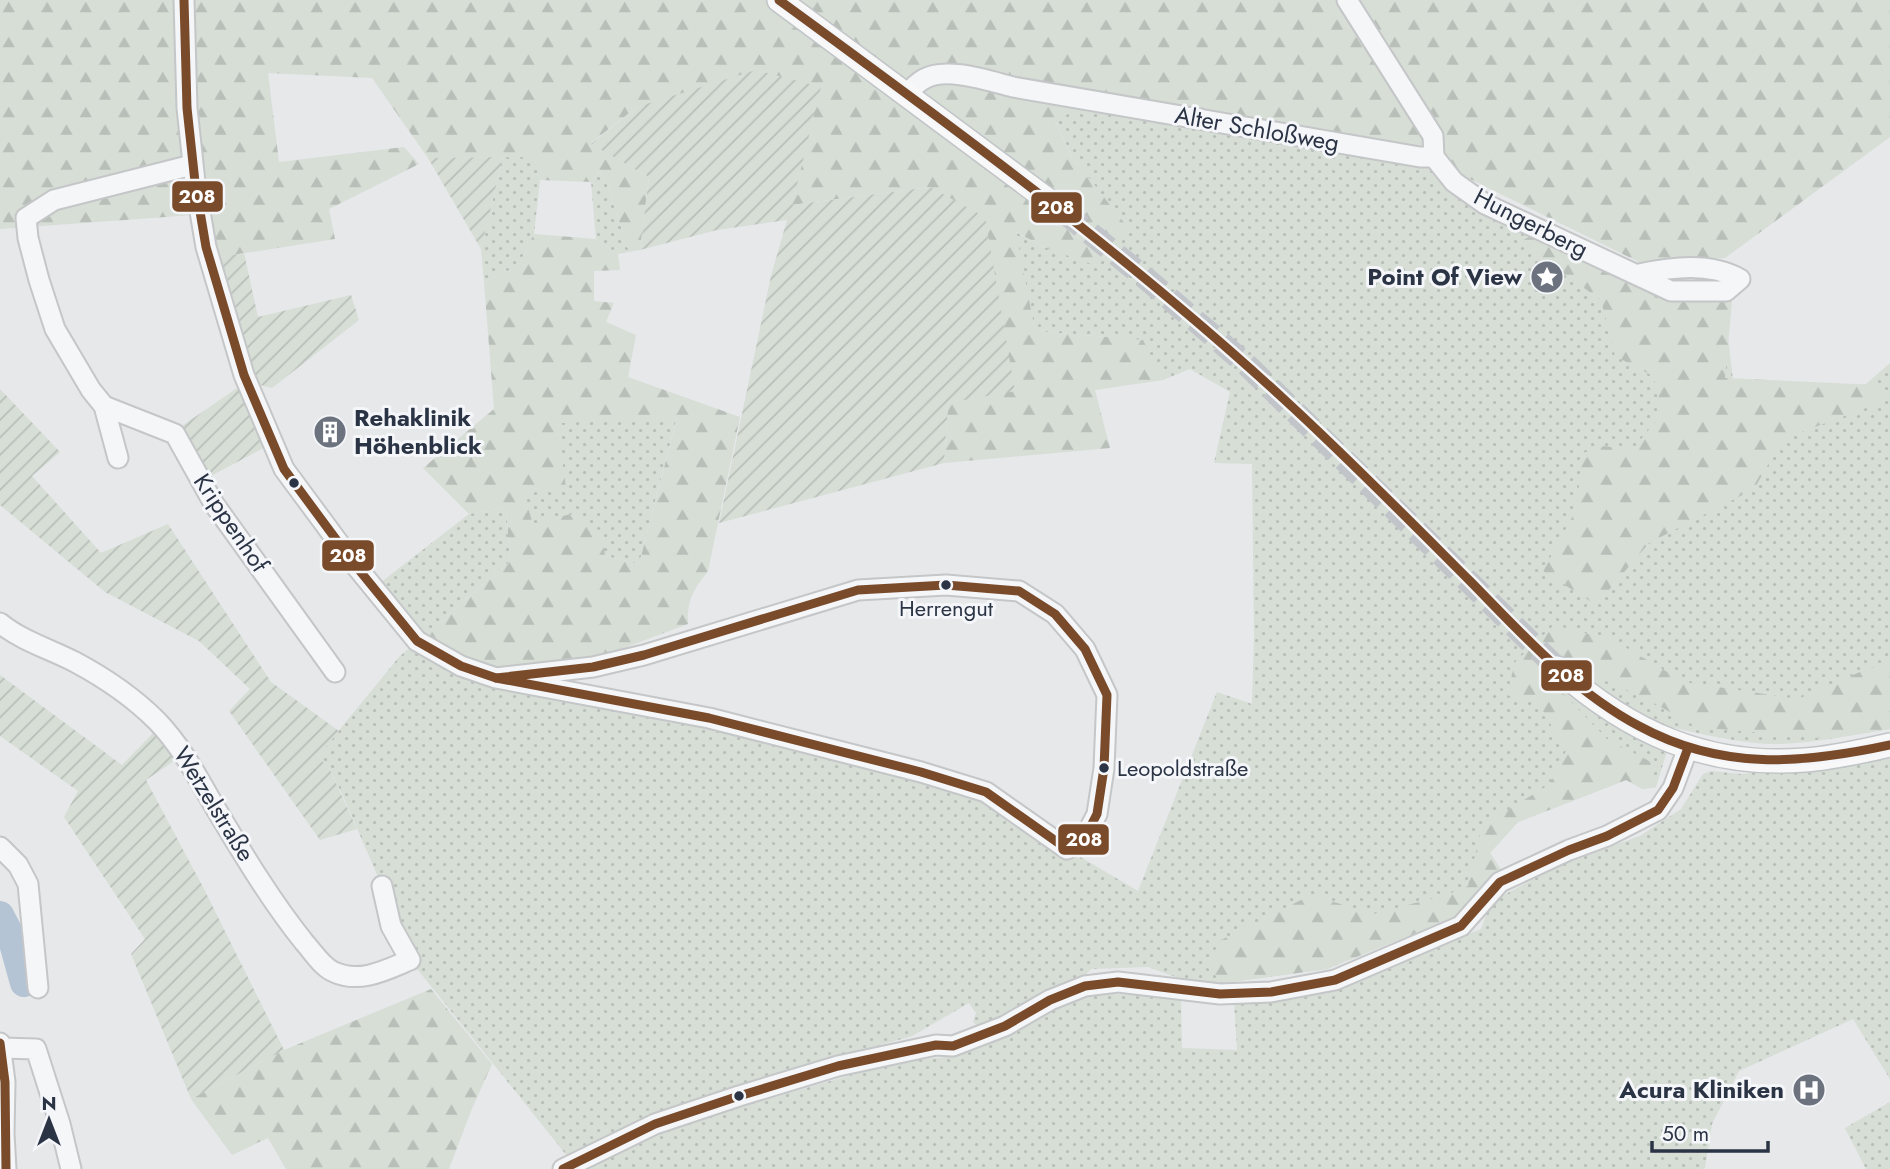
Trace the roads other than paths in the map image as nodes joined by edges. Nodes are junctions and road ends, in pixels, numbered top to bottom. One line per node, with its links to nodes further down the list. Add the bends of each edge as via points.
1 (184, 0): 6 (street)
2 (779, 0): 4 (main road)
3 (1348, 0): 5 (street, via 1433,136)
4 (907, 93): 5 (street, Alter Schloßweg, via 925,78 940,73 961,75); 7 (main road)
5 (1434, 157): 8 (street, Hungerberg, via 1454,182 1485,204)
6 (192, 165): 9 (street, via 54,200 26,218 55,329); 14 (street, via 214,277 244,374 285,469 417,641 461,666)
7 (1064, 212)
8 (1639, 274)
9 (104, 406): 10 (street); 13 (street, Krippenhof, via 175,435 214,504)
10 (118, 458)
11 (0, 623): 18 (street, Wetzelstraße, via 130,695 156,721 176,742 293,928 333,972 376,975 410,960 391,926)
12 (1557, 668): 16 (main road, via 1612,712)
13 (335, 672)
14 (496, 678): 14 (street, via 593,667 858,590 946,585 1019,591 1055,614 1085,649 1107,695 1097,814 1083,841 1067,849 986,792 921,772 709,718)
15 (1890, 746): 16 (main road, via 1778,761)
16 (1688, 748): 23 (street, via 1673,788 1658,810 1500,882 1461,926 1335,980 1271,992 1220,994 1118,982 1085,986 953,1046 936,1045 838,1066 739,1096 646,1128)
17 (0, 847): 19 (street, via 28,884)
18 (382, 886)
19 (38, 988)
20 (1, 1046): 21 (street); 22 (street, via 36,1049)
21 (6, 1169)
22 (71, 1169)
23 (564, 1169)

